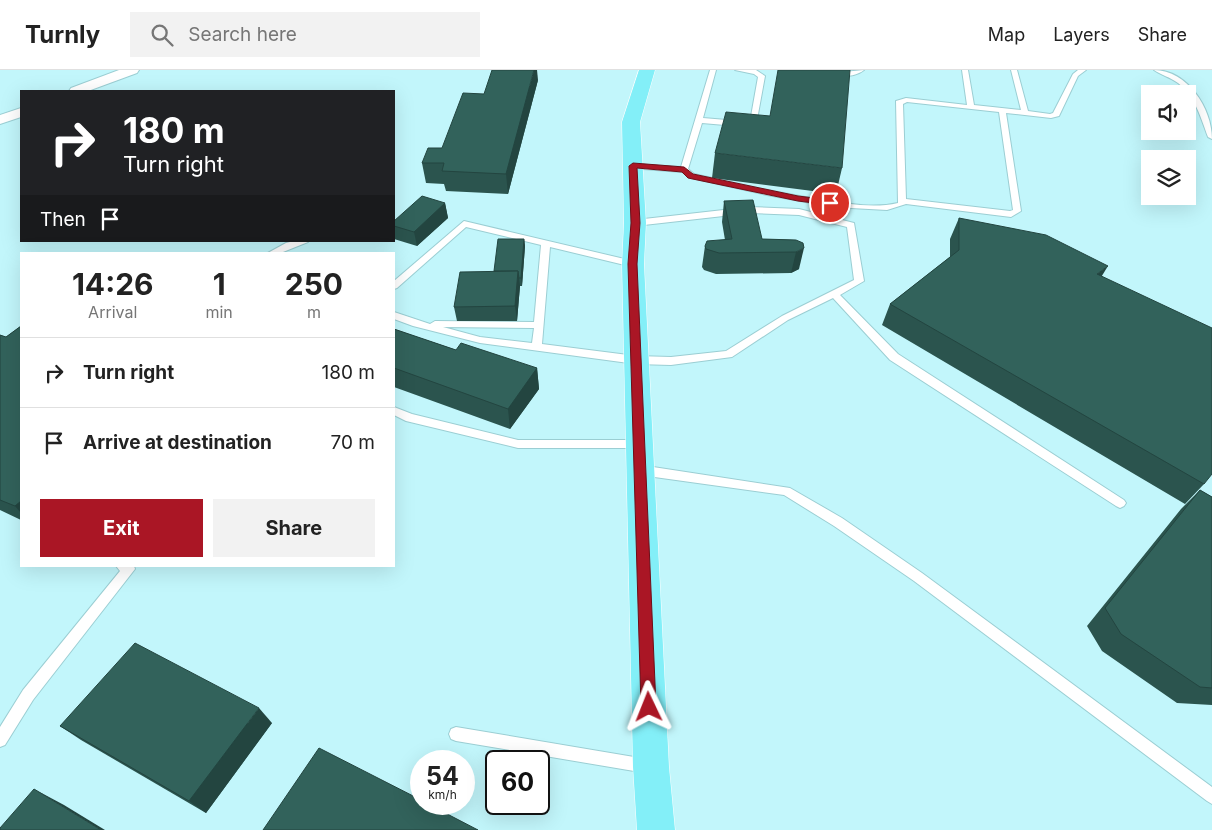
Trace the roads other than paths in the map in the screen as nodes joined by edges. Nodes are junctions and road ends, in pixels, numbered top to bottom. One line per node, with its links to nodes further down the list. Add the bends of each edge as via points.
1 (132, 70): 13 (street)
2 (647, 70): 19 (main road, via 631,122)
3 (713, 70): 17 (lane)
4 (738, 70): 17 (lane, via 762,76 753,123)
5 (811, 70): 11 (lane)
6 (861, 70): 12 (lane, via 853,74)
7 (965, 70): 14 (lane)
8 (1014, 70): 16 (lane)
9 (1082, 70): 16 (lane, via 1076,75 1056,114)
10 (1157, 70): 18 (lane, via 1177,78 1192,92)
11 (830, 71): 12 (lane)
12 (847, 72)
13 (79, 90)
14 (971, 108): 15 (lane); 21 (lane, via 906,100 899,103)
15 (1002, 111): 16 (lane); 21 (lane, via 1017,211 1011,214)
16 (1024, 113)
17 (700, 120): 20 (lane)
18 (1212, 137)
19 (633, 166): 20 (lane); 22 (main road)
20 (684, 170): 21 (lane, via 691,176 798,199 877,209 899,206)
21 (902, 201)
22 (635, 223): 26 (main road); 28 (lane, via 750,210 800,212 851,225 859,281)
23 (304, 242): 25 (lane)
24 (546, 244): 26 (lane); 27 (lane, via 464,224); 31 (lane)
25 (274, 252)
26 (633, 264): 33 (main road)
27 (395, 285)
28 (834, 294): 33 (lane, via 786,318 728,354 671,362); 37 (lane, via 894,357)
29 (395, 314): 30 (lane)
30 (416, 324): 31 (lane); 32 (lane, via 480,340)
31 (539, 325): 32 (lane)
32 (537, 347): 33 (lane)
33 (636, 360): 35 (main road)
34 (395, 411): 35 (lane, via 410,418 518,444)
35 (639, 444): 36 (main road)
36 (640, 470): 41 (main road); 42 (lane, via 786,491 918,577)
37 (1120, 503)
38 (124, 567): 40 (lane, via 129,569 28,696)
39 (456, 734): 41 (lane)
40 (0, 740)
41 (651, 767): 43 (main road)
42 (1212, 796)
43 (656, 830)

